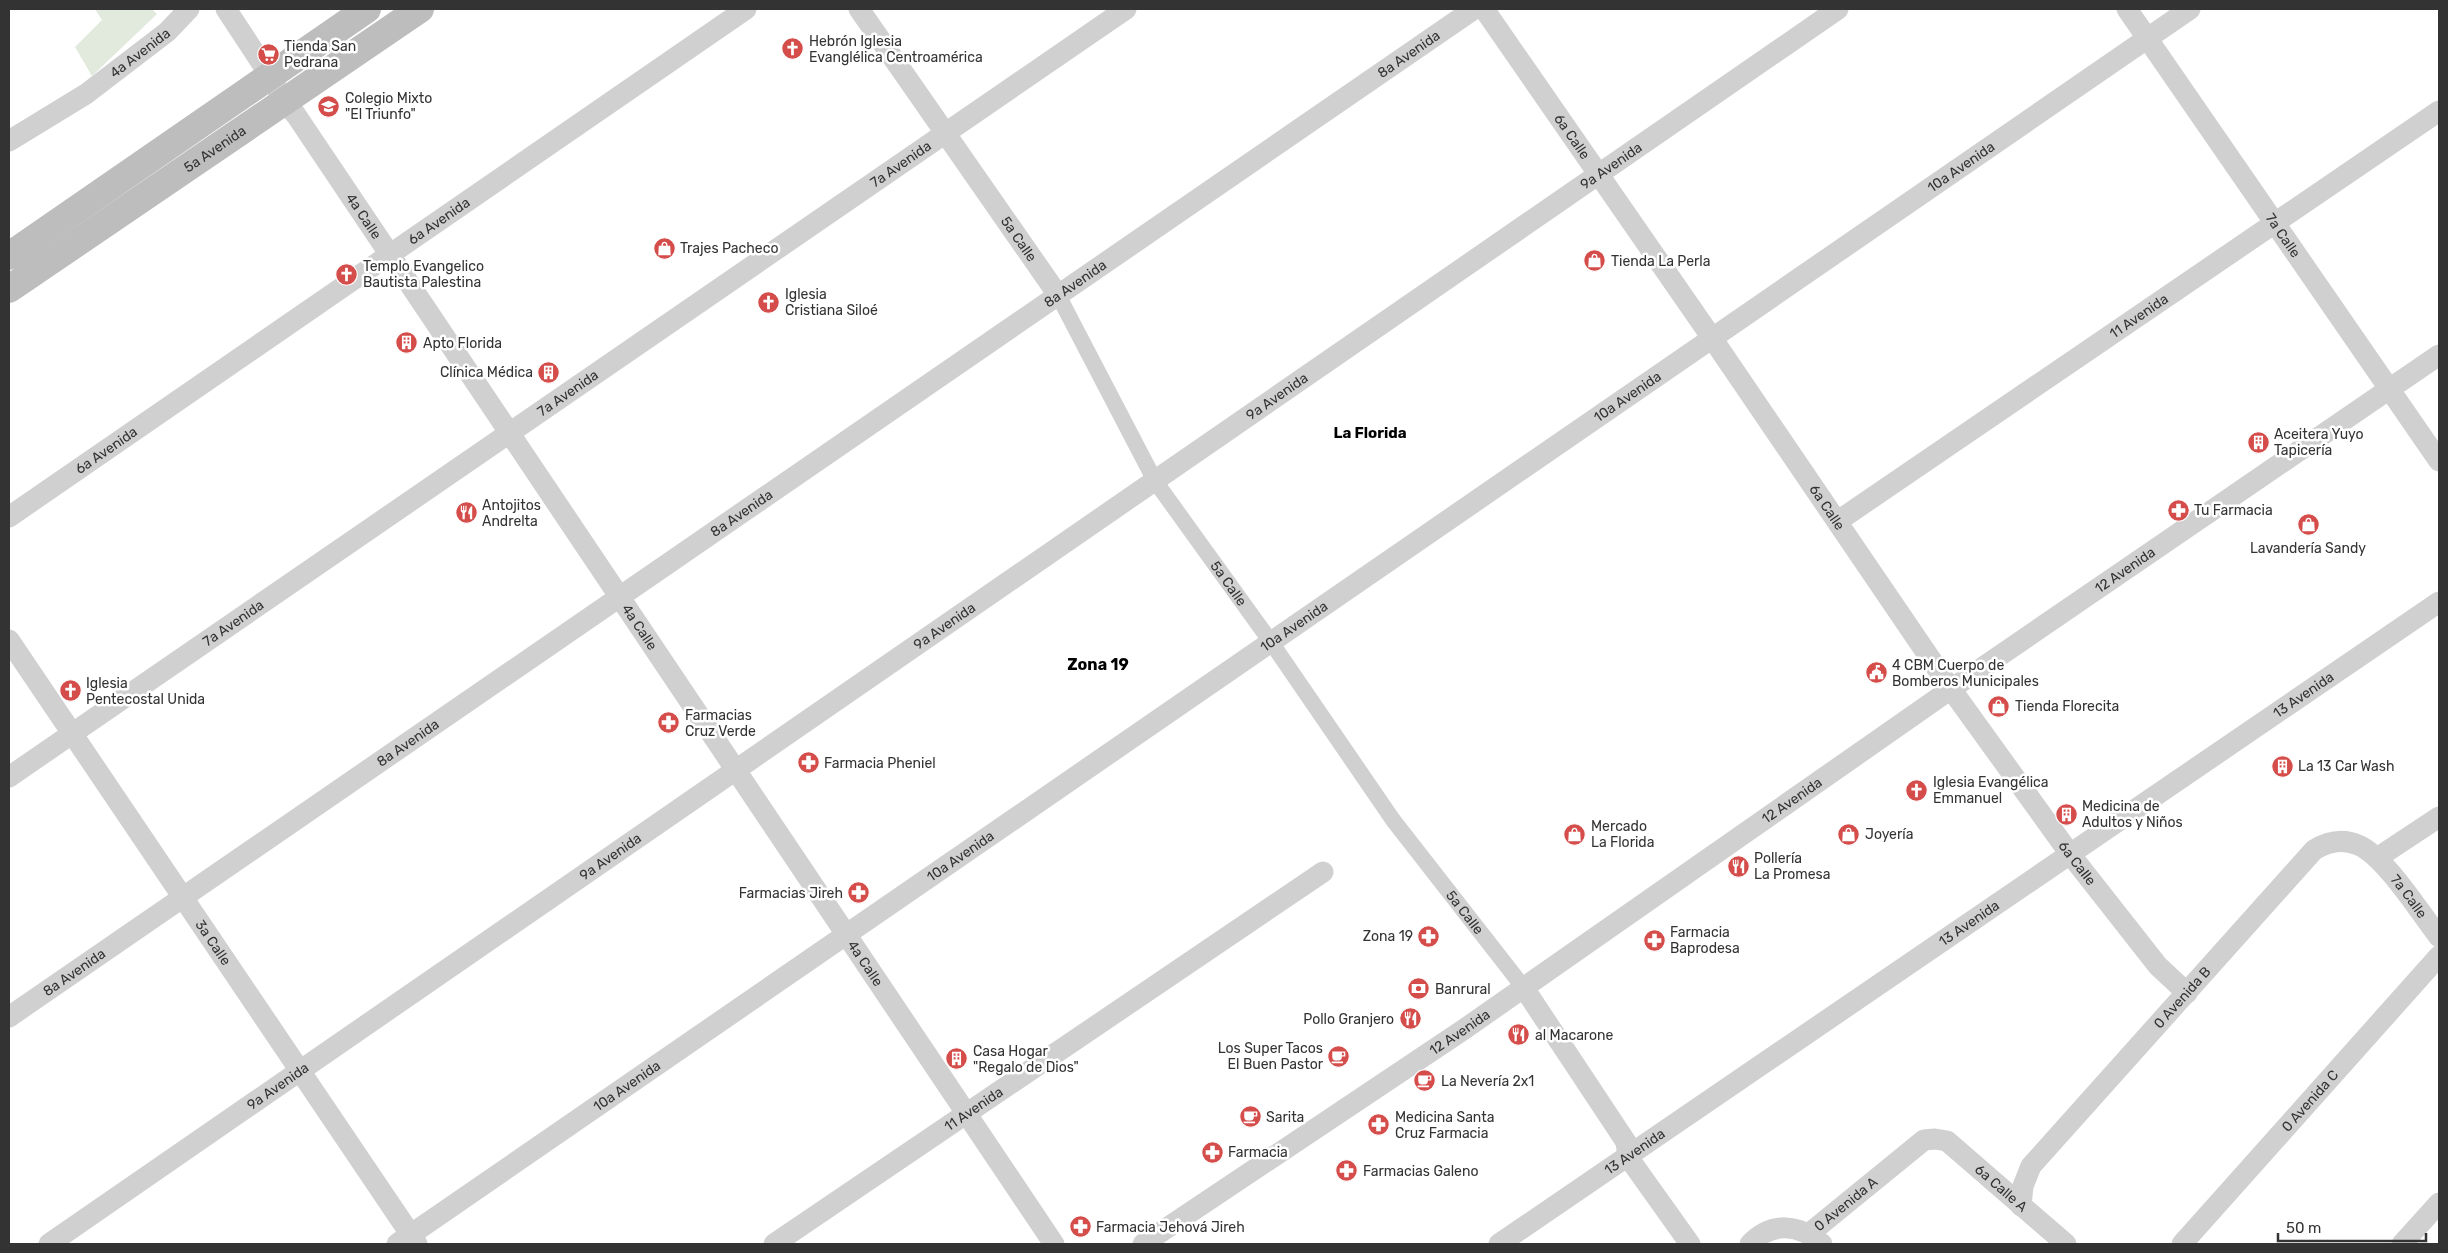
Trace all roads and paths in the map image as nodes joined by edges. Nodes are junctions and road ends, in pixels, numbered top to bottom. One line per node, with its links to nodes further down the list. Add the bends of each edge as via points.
1 (189, 9): 15 (street, 4a Avenida, via 167,32)
2 (226, 9): 14 (street, 4a Calle)
3 (367, 9): 14 (main road, 5a Avenida)
4 (420, 9): 16 (main road, 5a Avenida)
5 (746, 9): 23 (street, 6a Avenida)
6 (860, 9): 19 (street, 5a Calle)
7 (1126, 9): 19 (street, 7a Avenida)
8 (1474, 9): 26 (street, 8a Avenida)
9 (1484, 9): 21 (street, 6a Calle)
10 (1838, 9): 21 (street, 9a Avenida)
11 (2127, 9): 13 (street, 7a Calle)
12 (2190, 9): 13 (street, 10a Avenida)
13 (2147, 38): 22 (street, 7a Calle); 27 (street, 10a Avenida)
14 (270, 76): 16 (street, 4a Calle); 24 (main road, 5a Avenida)
15 (86, 94): 18 (street, 4a Avenida); 20 (street, 4a Avenida)
16 (283, 100): 23 (street, 4a Calle); 25 (main road, 5a Avenida)
17 (2439, 111): 22 (street, 11 Avenida)
18 (9, 126)
19 (945, 133): 26 (street, 5a Calle); 30 (street, 7a Avenida)
20 (9, 141)
21 (1599, 174): 27 (street, 6a Calle); 32 (street, 9a Avenida)
22 (2275, 223): 29 (street, 7a Calle); 34 (street, 11 Avenida)
23 (390, 255): 30 (street, 4a Calle); 33 (street, 6a Avenida)
24 (9, 256)
25 (9, 289)
26 (1058, 295): 32 (street, 5a Calle); 35 (street, 8a Avenida)
27 (1712, 338): 34 (street, 6a Calle); 38 (street, 10a Avenida)
28 (2439, 355): 29 (street, 12 Avenida)
29 (2390, 389): 31 (street, 7a Calle); 39 (street, 12 Avenida)
30 (510, 433): 35 (street, 4a Calle); 40 (street, 7a Avenida)
31 (2439, 461)
32 (1155, 481): 38 (street, 5a Calle); 41 (street, 9a Avenida)
33 (9, 517)
34 (1838, 521): 39 (street, 6a Calle)
35 (620, 597): 41 (street, 4a Calle); 47 (street, 8a Avenida)
36 (2439, 602): 44 (street, 13 Avenida)
37 (9, 640): 40 (street, 3a Calle)
38 (1271, 642): 48 (street, 10a Avenida); 51 (street, 5a Calle, via 1393,820)
39 (1951, 689): 44 (street, 6a Calle); 51 (street, 12 Avenida)
40 (72, 734): 42 (street, 7a Avenida); 47 (street, 3a Calle)
41 (736, 770): 48 (street, 4a Calle); 54 (street, 9a Avenida)
42 (9, 777)
43 (2439, 817): 45 (street)
44 (2070, 854): 52 (street, 6a Calle, via 2158,966); 57 (street, 13 Avenida)
45 (2377, 858): 49 (street, 7a Calle); 52 (street, 0 Avenida B, via 2358,844 2328,842 2314,850)
46 (1324, 872): 55 (street, 11 Avenida)
47 (183, 898): 53 (street, 8a Avenida); 54 (street, 3a Calle)
48 (846, 935): 55 (street, 4a Calle); 61 (street, 10a Avenida)
49 (2439, 937)
50 (2439, 956): 71 (street, 0 Avenida C)
51 (1524, 988): 57 (street, 5a Calle); 65 (street, 12 Avenida)
52 (2187, 993): 59 (street, 0 Avenida B, via 2031,1166 2023,1186)
53 (9, 1017)
54 (300, 1071): 61 (street, 3a Calle); 62 (street, 9a Avenida)
55 (966, 1113): 63 (street, 11 Avenida); 64 (street, 4a Calle)
56 (1935, 1138): 59 (street, 6a Calle A, via 1947,1141); 60 (street, 0 Avenida A, via 1924,1140)
57 (1631, 1149): 66 (street, 13 Avenida); 67 (street, 5a Calle); 68 (street, 5a Calle)
58 (2439, 1202): 72 (street)
59 (2021, 1206): 70 (street, 6a Calle A)
60 (1816, 1239): 69 (street, 0 Avenida A, via 1797,1229 1769,1230)
61 (408, 1241)
62 (49, 1244)
63 (774, 1244)
64 (1054, 1244)
65 (1143, 1244)
66 (1499, 1244)
67 (1690, 1244)
68 (1705, 1244)
69 (1750, 1244)
70 (2066, 1244)
71 (2182, 1244)
72 (2402, 1244)

